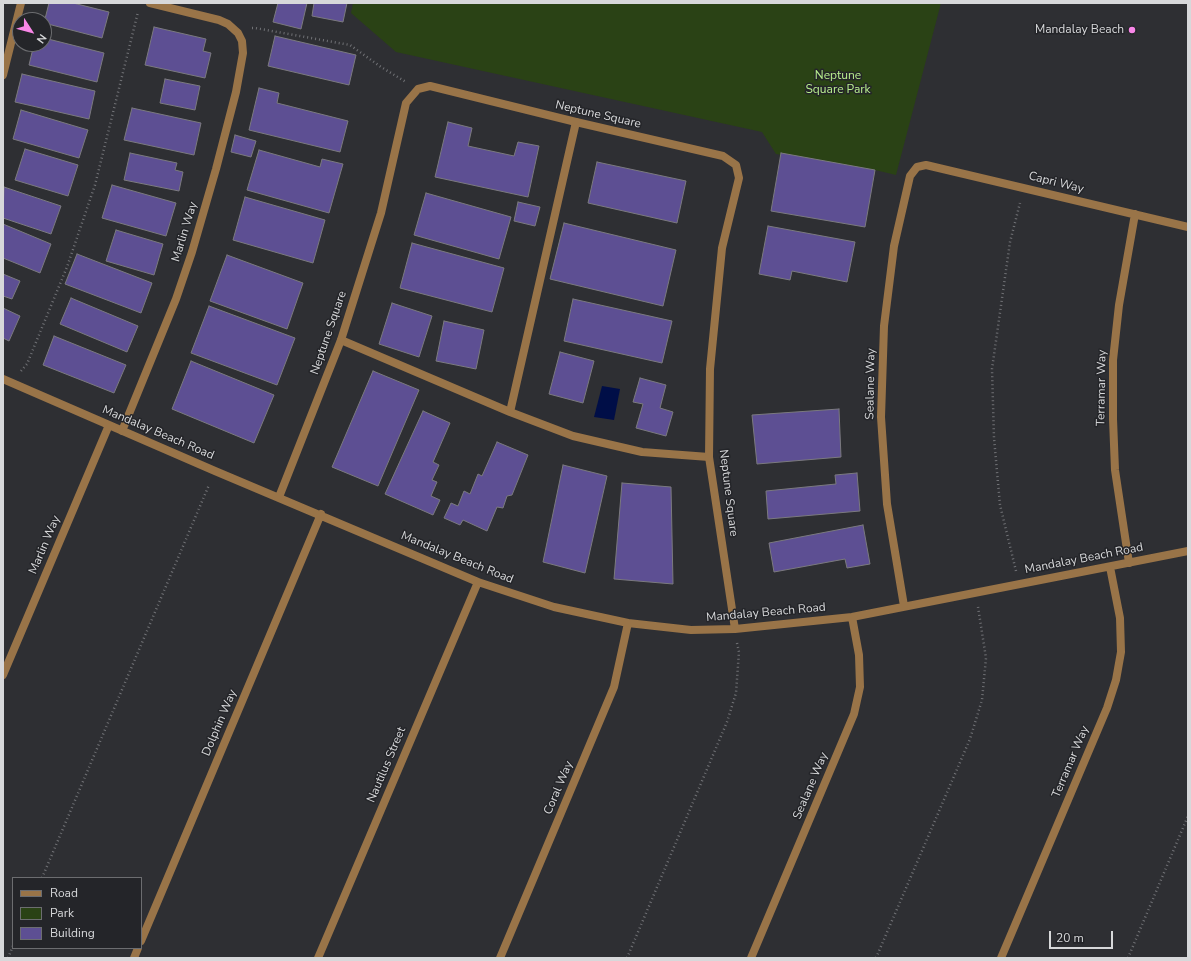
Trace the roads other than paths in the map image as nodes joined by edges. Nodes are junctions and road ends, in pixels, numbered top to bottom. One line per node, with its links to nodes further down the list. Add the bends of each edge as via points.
1 (21, 3): 3 (street)
2 (150, 3): 12 (street, Marlin Way, via 219,20 238,32 243,53 236,92 192,252 176,299)
3 (3, 75)
4 (576, 122): 8 (street, Neptune Square, via 430,86 418,89 406,103 380,213); 10 (street); 13 (street, Neptune Square, via 723,156 736,165 739,178 722,248 710,368)
5 (917, 166): 6 (street, Capri Way); 20 (street, Sealane Way, via 910,176 894,246 884,326 881,417 887,504)
6 (1135, 214): 7 (street, Capri Way); 17 (street, Terramar Way, via 1119,305 1113,360 1115,470)
7 (1188, 227)
8 (341, 340): 10 (street); 14 (street, Neptune Square)
9 (6, 380): 11 (street, Mandalay Beach Road)
10 (510, 412): 13 (street, via 588,440 642,452)
11 (109, 425): 12 (street, Mandalay Beach Road); 24 (street, Marlin Way)
12 (122, 431): 14 (street, Mandalay Beach Road)
13 (710, 457): 23 (street, Neptune Square)
14 (279, 498): 15 (street, Mandalay Beach Road)
15 (321, 514): 19 (street, Mandalay Beach Road); 25 (street, Dolphin Way)
16 (1188, 551): 17 (street, Mandalay Beach Road)
17 (1129, 563): 18 (street, Mandalay Beach Road)
18 (1110, 567): 20 (street, Mandalay Beach Road); 29 (street, Terramar Way, via 1120,618 1121,652 1116,680 1107,708)
19 (478, 582): 22 (street, Mandalay Beach Road, via 554,607); 26 (street, Nautilus Street)
20 (904, 606): 21 (street, Mandalay Beach Road)
21 (852, 617): 23 (street, Mandalay Beach Road); 28 (street, Sealane Way, via 859,655 860,687 854,714)
22 (628, 623): 23 (street, Mandalay Beach Road, via 691,630); 27 (street, Coral Way, via 614,687)
23 (735, 629)
24 (3, 675)
25 (142, 939)
26 (318, 958)
27 (500, 958)
28 (751, 958)
29 (1001, 958)

